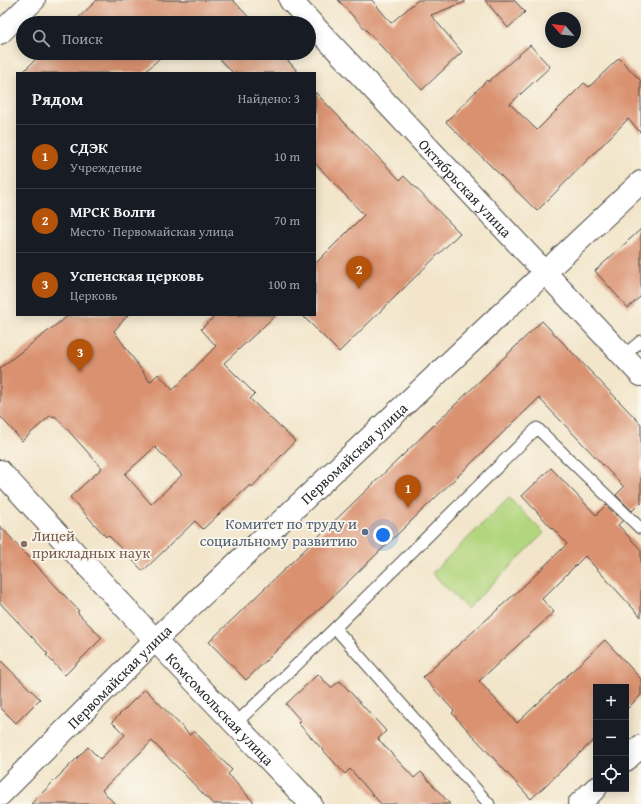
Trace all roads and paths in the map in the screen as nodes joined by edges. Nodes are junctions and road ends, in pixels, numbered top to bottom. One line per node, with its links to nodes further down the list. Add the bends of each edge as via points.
1 (34, 0): 3 (street)
2 (290, 0): 4 (street, Октябрьская улица)
3 (17, 16)
4 (305, 16)
5 (16, 17): 7 (street)
6 (316, 28): 9 (street, Октябрьская улица)
7 (0, 32)
8 (641, 182): 9 (street, Первомайская улица)
9 (545, 273): 11 (street, Октябрьская улица); 16 (street, Первомайская улица)
10 (641, 341): 11 (lane)
11 (624, 356): 12 (street, Октябрьская улица)
12 (641, 375)
13 (0, 470): 16 (street, Комсомольская улица)
14 (641, 527): 15 (lane, via 537,428)
15 (335, 628): 17 (lane); 23 (lane)
16 (155, 640): 17 (street, Комсомольская улица); 21 (street, Первомайская улица)
17 (235, 724): 22 (street, Комсомольская улица)
18 (641, 746): 19 (street)
19 (629, 757)
20 (593, 791): 24 (street)
21 (0, 795)
22 (311, 804)
23 (489, 804)
24 (579, 804)

